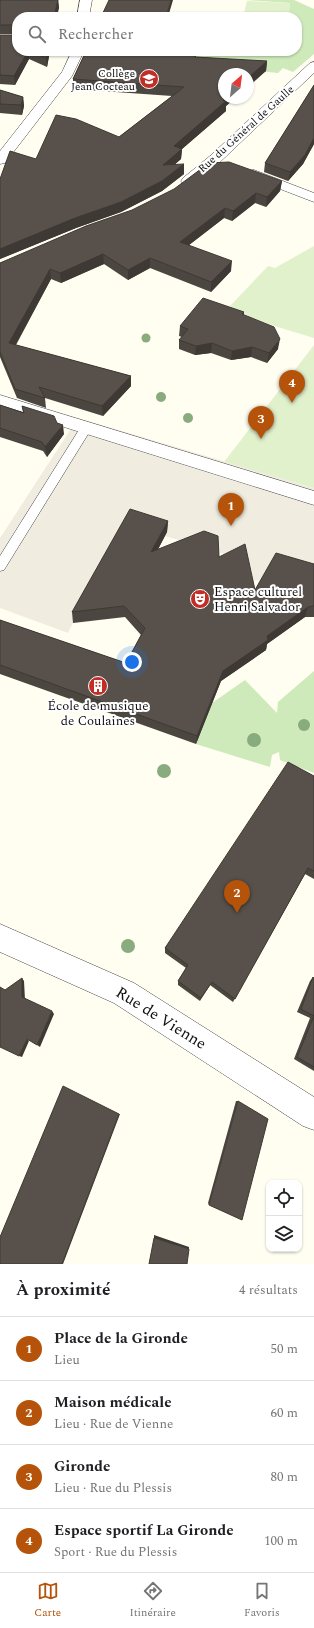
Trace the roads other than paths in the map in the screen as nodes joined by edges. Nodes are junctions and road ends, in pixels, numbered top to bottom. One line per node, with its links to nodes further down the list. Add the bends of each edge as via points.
1 (86, 0): 2 (street)
2 (84, 12)
3 (76, 56): 6 (street, via 68,73)
4 (314, 66): 5 (street, Rue du Général de Gaulle)
5 (216, 159): 7 (street, Rue du Général de Gaulle); 8 (street)
6 (0, 160)
7 (174, 191)
8 (314, 198)
9 (0, 401): 10 (street)
10 (86, 428): 11 (street); 12 (lane)
11 (314, 498)
12 (0, 566)
13 (0, 938): 14 (street, Rue de Vienne, via 124,993)
14 (314, 1115)

